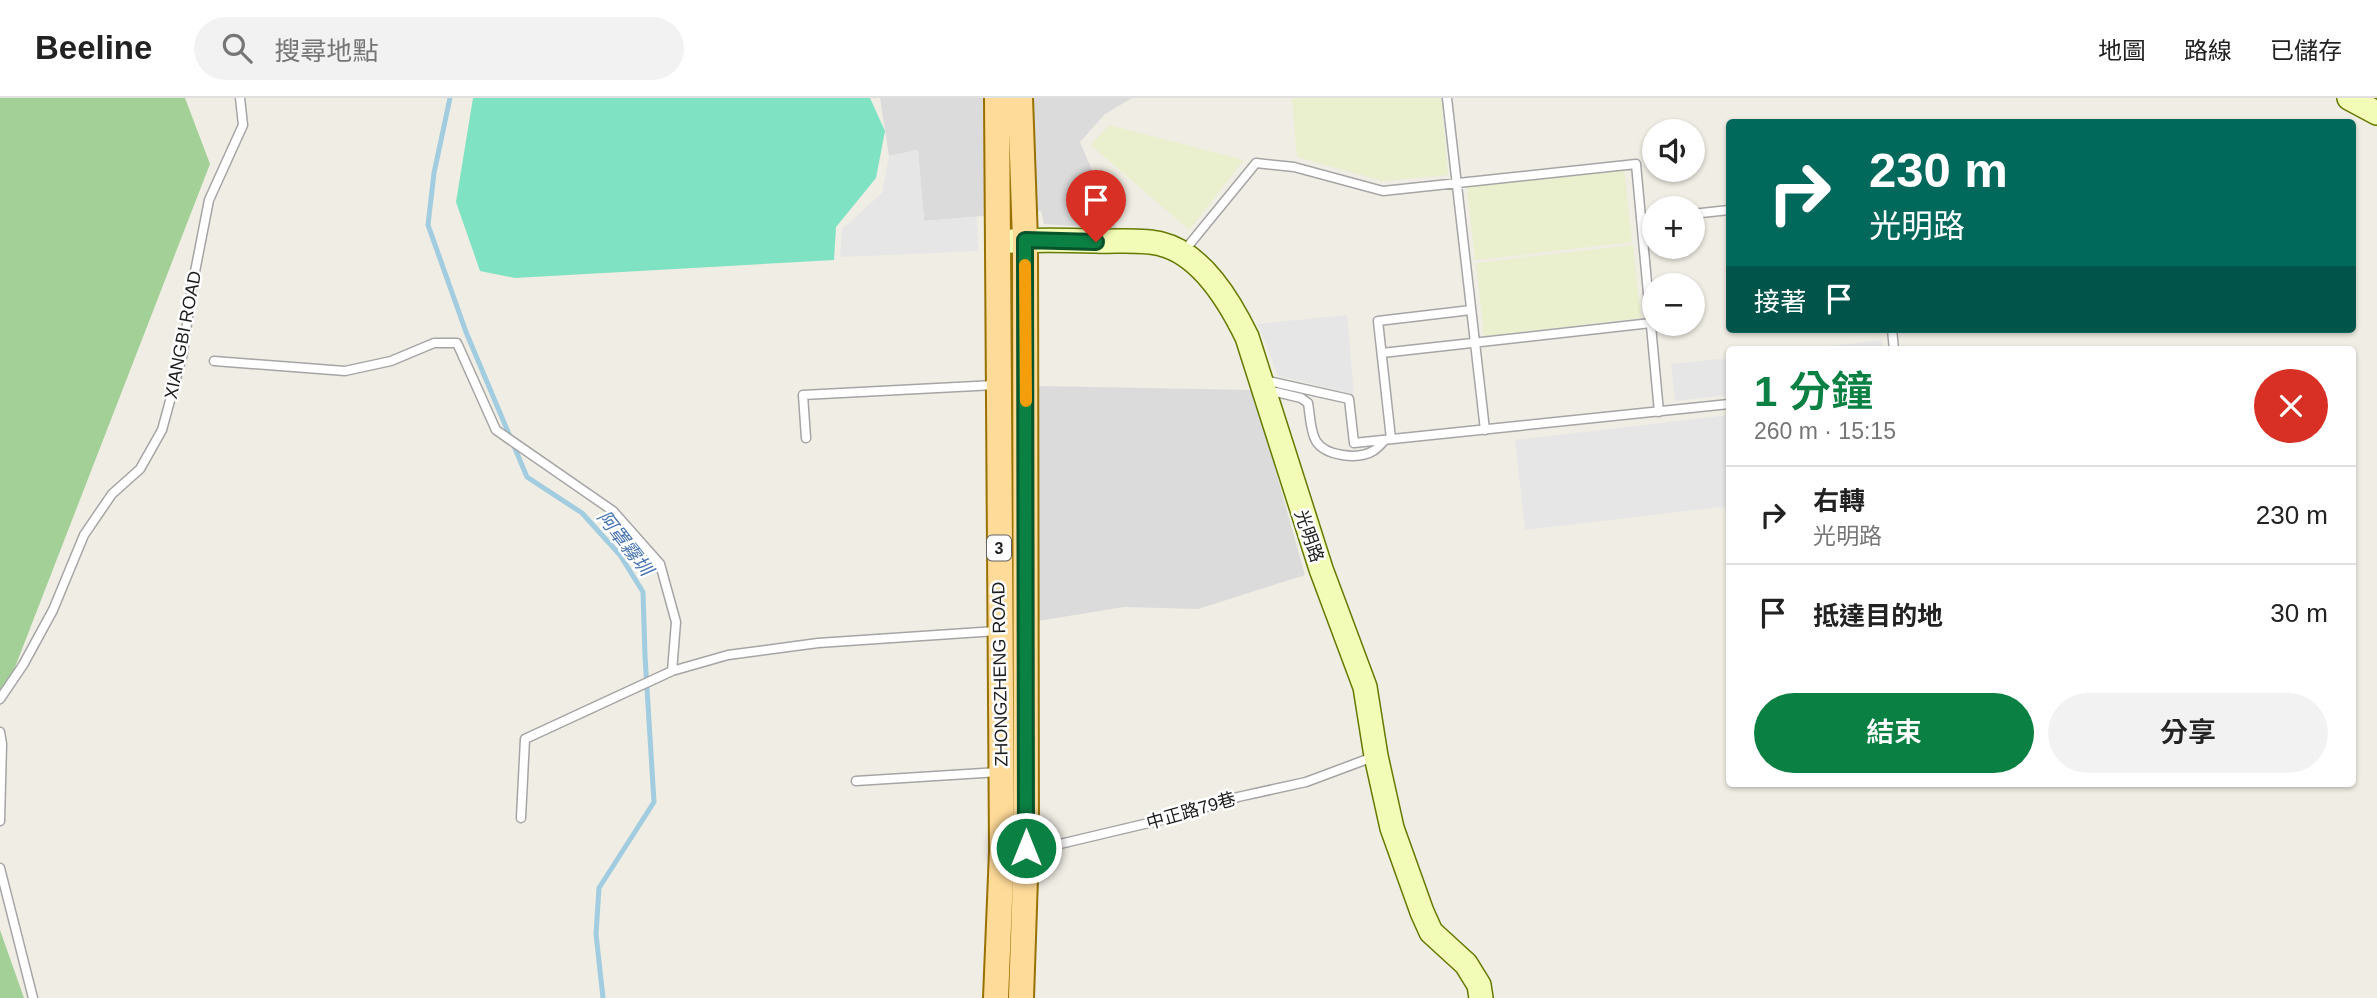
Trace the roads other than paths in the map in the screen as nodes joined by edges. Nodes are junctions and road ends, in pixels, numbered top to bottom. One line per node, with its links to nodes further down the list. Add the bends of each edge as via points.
1 (240, 98): 30 (lane, XIANGBI ROAD, via 243,125 209,201 183,353 162,430 140,469 113,494 84,535 53,610)
2 (997, 98): 12 (main road, ZHONGZHENG ROAD / 3)
3 (1020, 98): 11 (main road, ZHONGZHENG ROAD / 3)
4 (1447, 98): 7 (lane)
5 (2349, 98): 6 (street)
6 (2377, 113)
7 (1456, 183): 10 (lane, via 1636,164); 13 (lane, via 1383,191 1294,167 1256,163); 15 (lane)
8 (1726, 210): 9 (lane)
9 (1705, 213)
10 (1641, 219): 14 (lane)
11 (1025, 240): 12 (street, 光明路); 13 (street, 光明路, via 1160,244); 37 (main road, ZHONGZHENG ROAD / 3)
12 (998, 242): 22 (main road, ZHONGZHENG ROAD / 3)
13 (1182, 253): 21 (street, 光明路, via 1203,271 1235,312)
14 (1646, 273)
15 (1471, 310): 18 (lane); 19 (lane, via 1378,321)
16 (1642, 324): 18 (lane)
17 (1652, 336): 24 (lane)
18 (1475, 342): 19 (lane); 25 (lane)
19 (1382, 353): 27 (lane)
20 (214, 361): 29 (lane, via 345,371 391,361 434,343 457,343 496,430 613,511 660,564 676,622)
21 (1261, 384): 27 (lane, via 1349,399 1354,443); 27 (lane, via 1308,402 1315,440 1327,450 1360,455); 32 (street, 光明路, via 1365,687)
22 (998, 385): 26 (lane, via 803,395); 28 (main road, ZHONGZHENG ROAD / 3)
23 (1726, 404): 24 (lane)
24 (1659, 412): 25 (lane)
25 (1485, 430): 27 (lane)
26 (806, 438)
27 (1388, 440)
28 (999, 630): 29 (lane, via 728,654); 33 (main road, ZHONGZHENG ROAD / 3)
29 (672, 671): 35 (lane, via 525,739)
30 (0, 699)
31 (0, 732): 36 (lane)
32 (1376, 756): 37 (lane, 中正路79巷, via 1306,782 1178,816 1060,844); 42 (street, 光明路, via 1392,828 1422,912 1431,932 1466,964)
33 (1002, 772): 34 (lane); 37 (main road, ZHONGZHENG ROAD / 3)
34 (856, 781)
35 (521, 818)
36 (0, 821)
37 (1014, 849): 40 (main road, ZHONGZHENG ROAD / 3); 41 (main road, ZHONGZHENG ROAD / 3)
38 (0, 868): 39 (lane)
39 (33, 998)
40 (996, 998)
41 (1021, 998)
42 (1481, 998)

